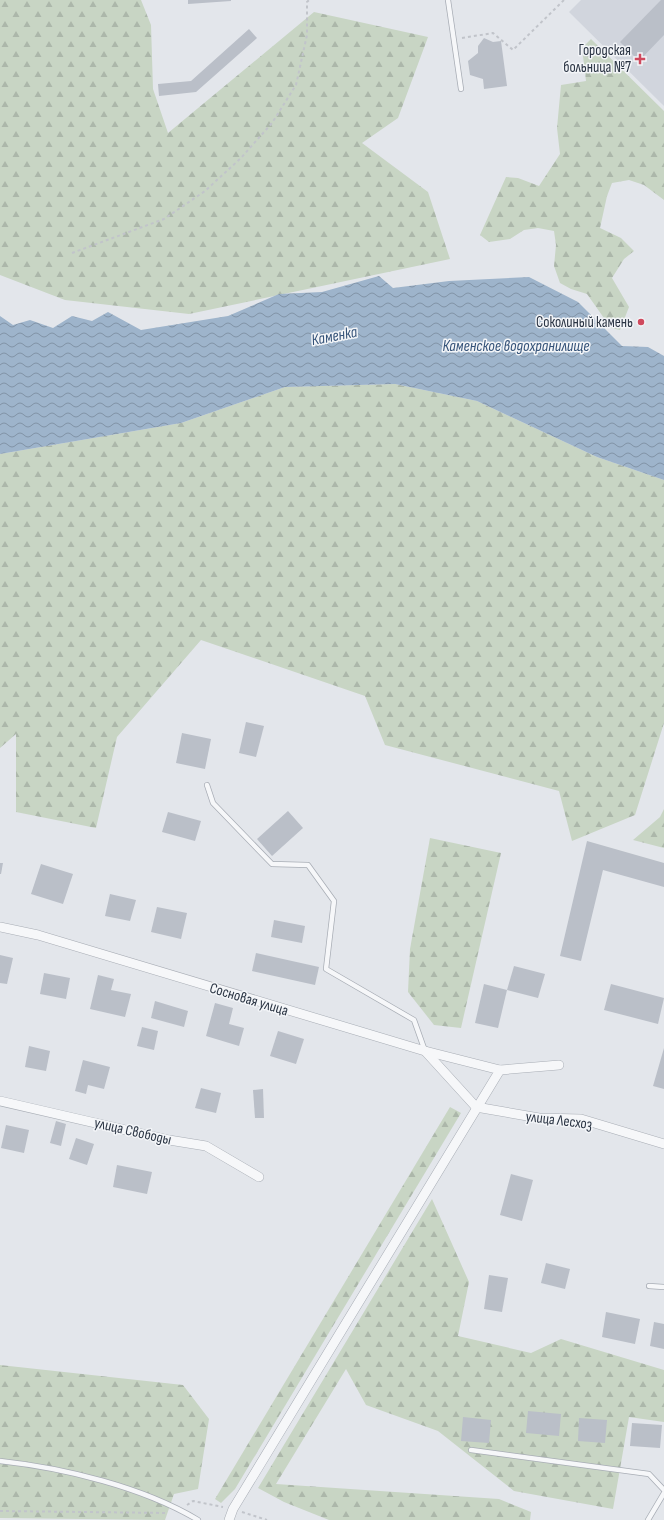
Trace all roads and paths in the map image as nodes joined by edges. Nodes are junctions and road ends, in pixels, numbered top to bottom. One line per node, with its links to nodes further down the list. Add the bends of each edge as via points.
1 (309, 0): 6 (path, via 307,35 296,85 272,123 241,158 205,191 164,219)
2 (448, 0): 4 (lane)
3 (564, 0): 4 (path, via 513,50 493,33)
4 (454, 40): 5 (lane)
5 (461, 89)
6 (72, 252)
7 (207, 786): 9 (lane, via 213,803 272,864 308,865 334,901 326,969 414,1020)
8 (0, 927): 9 (street, Сосновая улица, via 46,938)
9 (425, 1051): 11 (street, Сосновая улица); 13 (street)
10 (559, 1065): 11 (street, Сосновая улица)
11 (500, 1070): 13 (street)
12 (0, 1101): 15 (street, улица Свободы, via 206,1146)
13 (476, 1108): 14 (street, улица Лесхоз, via 539,1118 581,1119); 21 (street)
14 (664, 1144)
15 (259, 1177)
16 (649, 1286): 17 (lane)
17 (664, 1287)
18 (471, 1450): 20 (lane, via 649,1474)
19 (0, 1461): 22 (lane, via 37,1465 122,1487)
20 (664, 1491): 27 (lane)
21 (233, 1509): 22 (path, via 193,1500); 25 (street); 26 (path)
22 (180, 1510): 23 (path, via 168,1513); 24 (lane)
23 (0, 1511)
24 (198, 1520)
25 (229, 1520)
26 (267, 1520)
27 (648, 1520)

